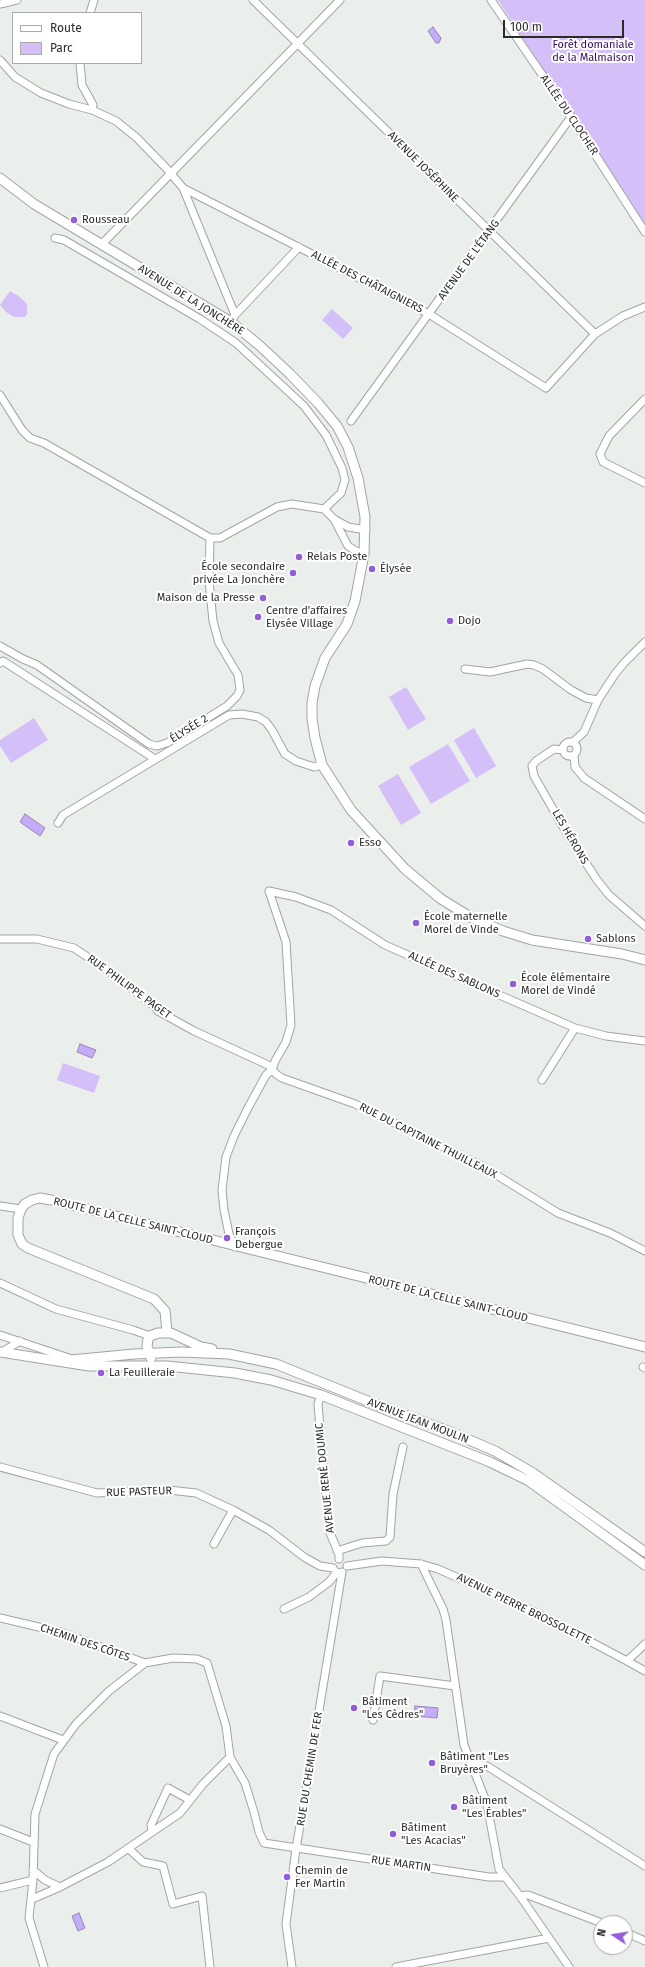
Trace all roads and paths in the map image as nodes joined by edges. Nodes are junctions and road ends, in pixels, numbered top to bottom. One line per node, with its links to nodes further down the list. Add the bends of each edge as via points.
1 (17, 0): 6 (street)
2 (94, 0): 7 (street)
3 (253, 0): 8 (street, AVENUE JOSÉPHINE)
4 (340, 0): 8 (street)
5 (491, 0): 12 (street, ALLÉE DU CLOCHER)
6 (0, 4)
7 (90, 12)
8 (298, 44): 13 (street); 16 (street, AVENUE JOSÉPHINE)
9 (0, 60): 11 (street, via 15,77 41,93)
10 (80, 64): 11 (street, via 82,85 93,105)
11 (92, 110): 13 (street, via 116,121 137,138)
12 (571, 117): 16 (street, AVENUE DE L'ÉTANG); 17 (street, ALLÉE DU CLOCHER)
13 (170, 174): 15 (street); 19 (street)
14 (0, 178): 19 (street, AVENUE DE LA JONCHÈRE, via 34,204)
15 (183, 188): 20 (street, ALLÉE DES CHÂTAIGNIERS); 23 (street)
16 (489, 232): 22 (street, AVENUE DE L'ÉTANG); 24 (street, AVENUE JOSÉPHINE)
17 (645, 232)
18 (55, 238): 29 (street, via 64,240 200,319 236,343 304,406 326,434 345,480 341,493)
19 (101, 245): 23 (street, AVENUE DE LA JONCHÈRE)
20 (299, 247): 22 (street, ALLÉE DES CHÂTAIGNIERS); 23 (street)
21 (645, 307): 24 (street, via 623,316)
22 (429, 314): 24 (street, ALLÉE DES CHÂTAIGNIERS, via 546,388); 27 (street, AVENUE DE L'ÉTANG)
23 (233, 319): 31 (street, AVENUE DE LA JONCHÈRE, via 290,374 337,426 348,447 358,478)
24 (595, 334)
25 (0, 395): 32 (street, via 22,430 35,440)
26 (645, 399): 28 (street, via 609,436 600,454 603,462)
27 (351, 421)
28 (645, 483)
29 (324, 509): 30 (street); 32 (street, via 292,504 277,507 220,538)
30 (334, 519): 31 (street, via 348,527); 33 (street, via 348,546)
31 (366, 530): 33 (street, AVENUE DE LA JONCHÈRE)
32 (210, 538): 35 (street, ÉLYSÉE 2, via 209,566 213,621 219,643 238,675 240,690 227,706 168,743 157,746 149,744 38,665)
33 (364, 554): 43 (street, AVENUE DE LA JONCHÈRE, via 356,601 347,624 325,658 315,686 312,719)
34 (645, 642): 38 (street, via 624,663)
35 (0, 646)
36 (0, 663): 42 (street, via 3,661)
37 (465, 669): 38 (street, via 490,672 527,664 534,665 571,690 586,698)
38 (598, 700): 39 (street, via 584,732)
39 (573, 742): 40 (street, via 565,743); 41 (street, via 578,748)
40 (563, 750): 41 (street, via 568,756); 46 (street, LES HÉRONS, via 554,749 536,761 532,766 534,776 597,880 609,895)
41 (574, 755): 44 (street, via 575,767 587,781)
42 (154, 759): 43 (street, via 229,715 242,714 258,717 269,726 285,754 314,767); 45 (street, via 63,815)
43 (322, 765): 48 (street, AVENUE DE LA JONCHÈRE, via 351,810 385,849 405,869 453,907 520,937)
44 (645, 819)
45 (58, 823)
46 (645, 926)
47 (0, 939): 51 (street, RUE PHILIPPE PAGET, via 37,938 74,948 110,972 158,1011 194,1031 268,1065)
48 (645, 960)
49 (575, 1028): 50 (street, ALLÉE DES SABLONS, via 606,1036); 51 (street, ALLÉE DES SABLONS, via 385,945 331,910 269,891 286,942 291,1025 286,1042); 52 (street)
50 (645, 1041)
51 (272, 1070): 55 (street, via 266,1075 248,1108 226,1157 222,1190 229,1234); 56 (street, RUE DU CAPITAINE THUILLEAUX, via 282,1078 355,1104 407,1129 482,1166 558,1213 610,1233)
52 (542, 1080)
53 (0, 1206): 54 (street)
54 (21, 1209): 55 (street, ROUTE DE LA CELLE SAINT-CLOUD, via 32,1200 40,1198); 58 (street, via 17,1226 22,1244 154,1300 162,1306)
55 (235, 1247): 63 (street, ROUTE DE LA CELLE SAINT-CLOUD)
56 (645, 1251)
57 (0, 1283): 60 (street, via 56,1309)
58 (167, 1332): 60 (street); 61 (street)
59 (0, 1335): 62 (street)
60 (150, 1336): 64 (street)
61 (182, 1337): 66 (street); 67 (street, via 201,1346)
62 (20, 1341): 65 (street); 68 (street)
63 (645, 1347)
64 (148, 1349): 66 (street, AVENUE JEAN MOULIN, via 167,1353); 68 (street, AVENUE JEAN MOULIN, via 134,1354); 70 (street)
65 (1, 1352): 69 (street)
66 (182, 1352): 67 (street, AVENUE JEAN MOULIN); 71 (street)
67 (229, 1354): 78 (street, AVENUE JEAN MOULIN, via 276,1364 495,1451 533,1473)
68 (76, 1360): 69 (street, AVENUE JEAN MOULIN)
69 (62, 1361): 70 (street, AVENUE JEAN MOULIN, via 89,1366)
70 (153, 1366): 71 (street, AVENUE JEAN MOULIN)
71 (181, 1367): 72 (street, AVENUE JEAN MOULIN, via 272,1380)
72 (321, 1395): 77 (street, AVENUE RENÉ DOUMIC, via 318,1404 330,1533); 81 (street, AVENUE JEAN MOULIN, via 484,1459 529,1481)
73 (403, 1447): 77 (street, via 394,1494 390,1537 386,1541 362,1543)
74 (0, 1467): 75 (street, RUE PASTEUR, via 97,1494 169,1490 196,1493)
75 (233, 1510): 76 (street); 82 (street, RUE PASTEUR, via 269,1530 320,1566)
76 (214, 1544)
77 (337, 1550): 79 (street, AVENUE RENÉ DOUMIC)
78 (645, 1552)
79 (339, 1559): 82 (street, via 344,1561); 82 (street, via 334,1562)
80 (421, 1564): 82 (street, AVENUE PIERRE BROSSOLETTE, via 382,1561); 86 (street, AVENUE PIERRE BROSSOLETTE, via 457,1576 517,1604); 89 (street, via 446,1620)
81 (645, 1565)
82 (340, 1570): 83 (street, via 309,1597); 100 (street, RUE DU CHEMIN DE FER)
83 (284, 1608)
84 (0, 1618): 87 (street, CHEMIN DES CÔTES, via 60,1632)
85 (645, 1644): 86 (street)
86 (628, 1661): 88 (street, AVENUE PIERRE BROSSOLETTE)
87 (145, 1663): 92 (street, via 109,1691); 93 (street, via 173,1658 207,1663 226,1726)
88 (645, 1671)
89 (455, 1686): 91 (street, via 380,1676); 94 (street, via 464,1745)
90 (0, 1716): 92 (street)
91 (373, 1720)
92 (63, 1740): 98 (street, via 54,1754 35,1814)
93 (230, 1757): 95 (street); 100 (street, RUE MARTIN, via 245,1783 258,1832 264,1843)
94 (472, 1764): 101 (street, via 487,1766); 103 (street, via 487,1804 499,1869)
95 (190, 1800): 97 (street, via 180,1813); 97 (street, via 168,1788 151,1825)
96 (0, 1830): 98 (street)
97 (152, 1832): 99 (street)
98 (33, 1842): 102 (street)
99 (129, 1849): 105 (street); 114 (street, via 143,1862 163,1866 173,1904 202,1896)
100 (296, 1849): 103 (street, RUE MARTIN); 115 (street, RUE DU CHEMIN DE FER, via 286,1924)
101 (645, 1866)
102 (33, 1870): 104 (street); 105 (street, via 44,1880)
103 (505, 1877): 107 (street)
104 (33, 1880): 106 (street); 108 (street)
105 (60, 1887): 108 (street)
106 (0, 1888)
107 (520, 1896): 109 (street, via 528,1895); 111 (street)
108 (32, 1899): 113 (street, via 29,1918)
109 (593, 1920)
110 (633, 1936): 112 (street)
111 (549, 1938): 116 (street); 117 (street)
112 (645, 1941)
113 (44, 1967)
114 (210, 1967)
115 (292, 1967)
116 (396, 1967)
117 (569, 1967)

